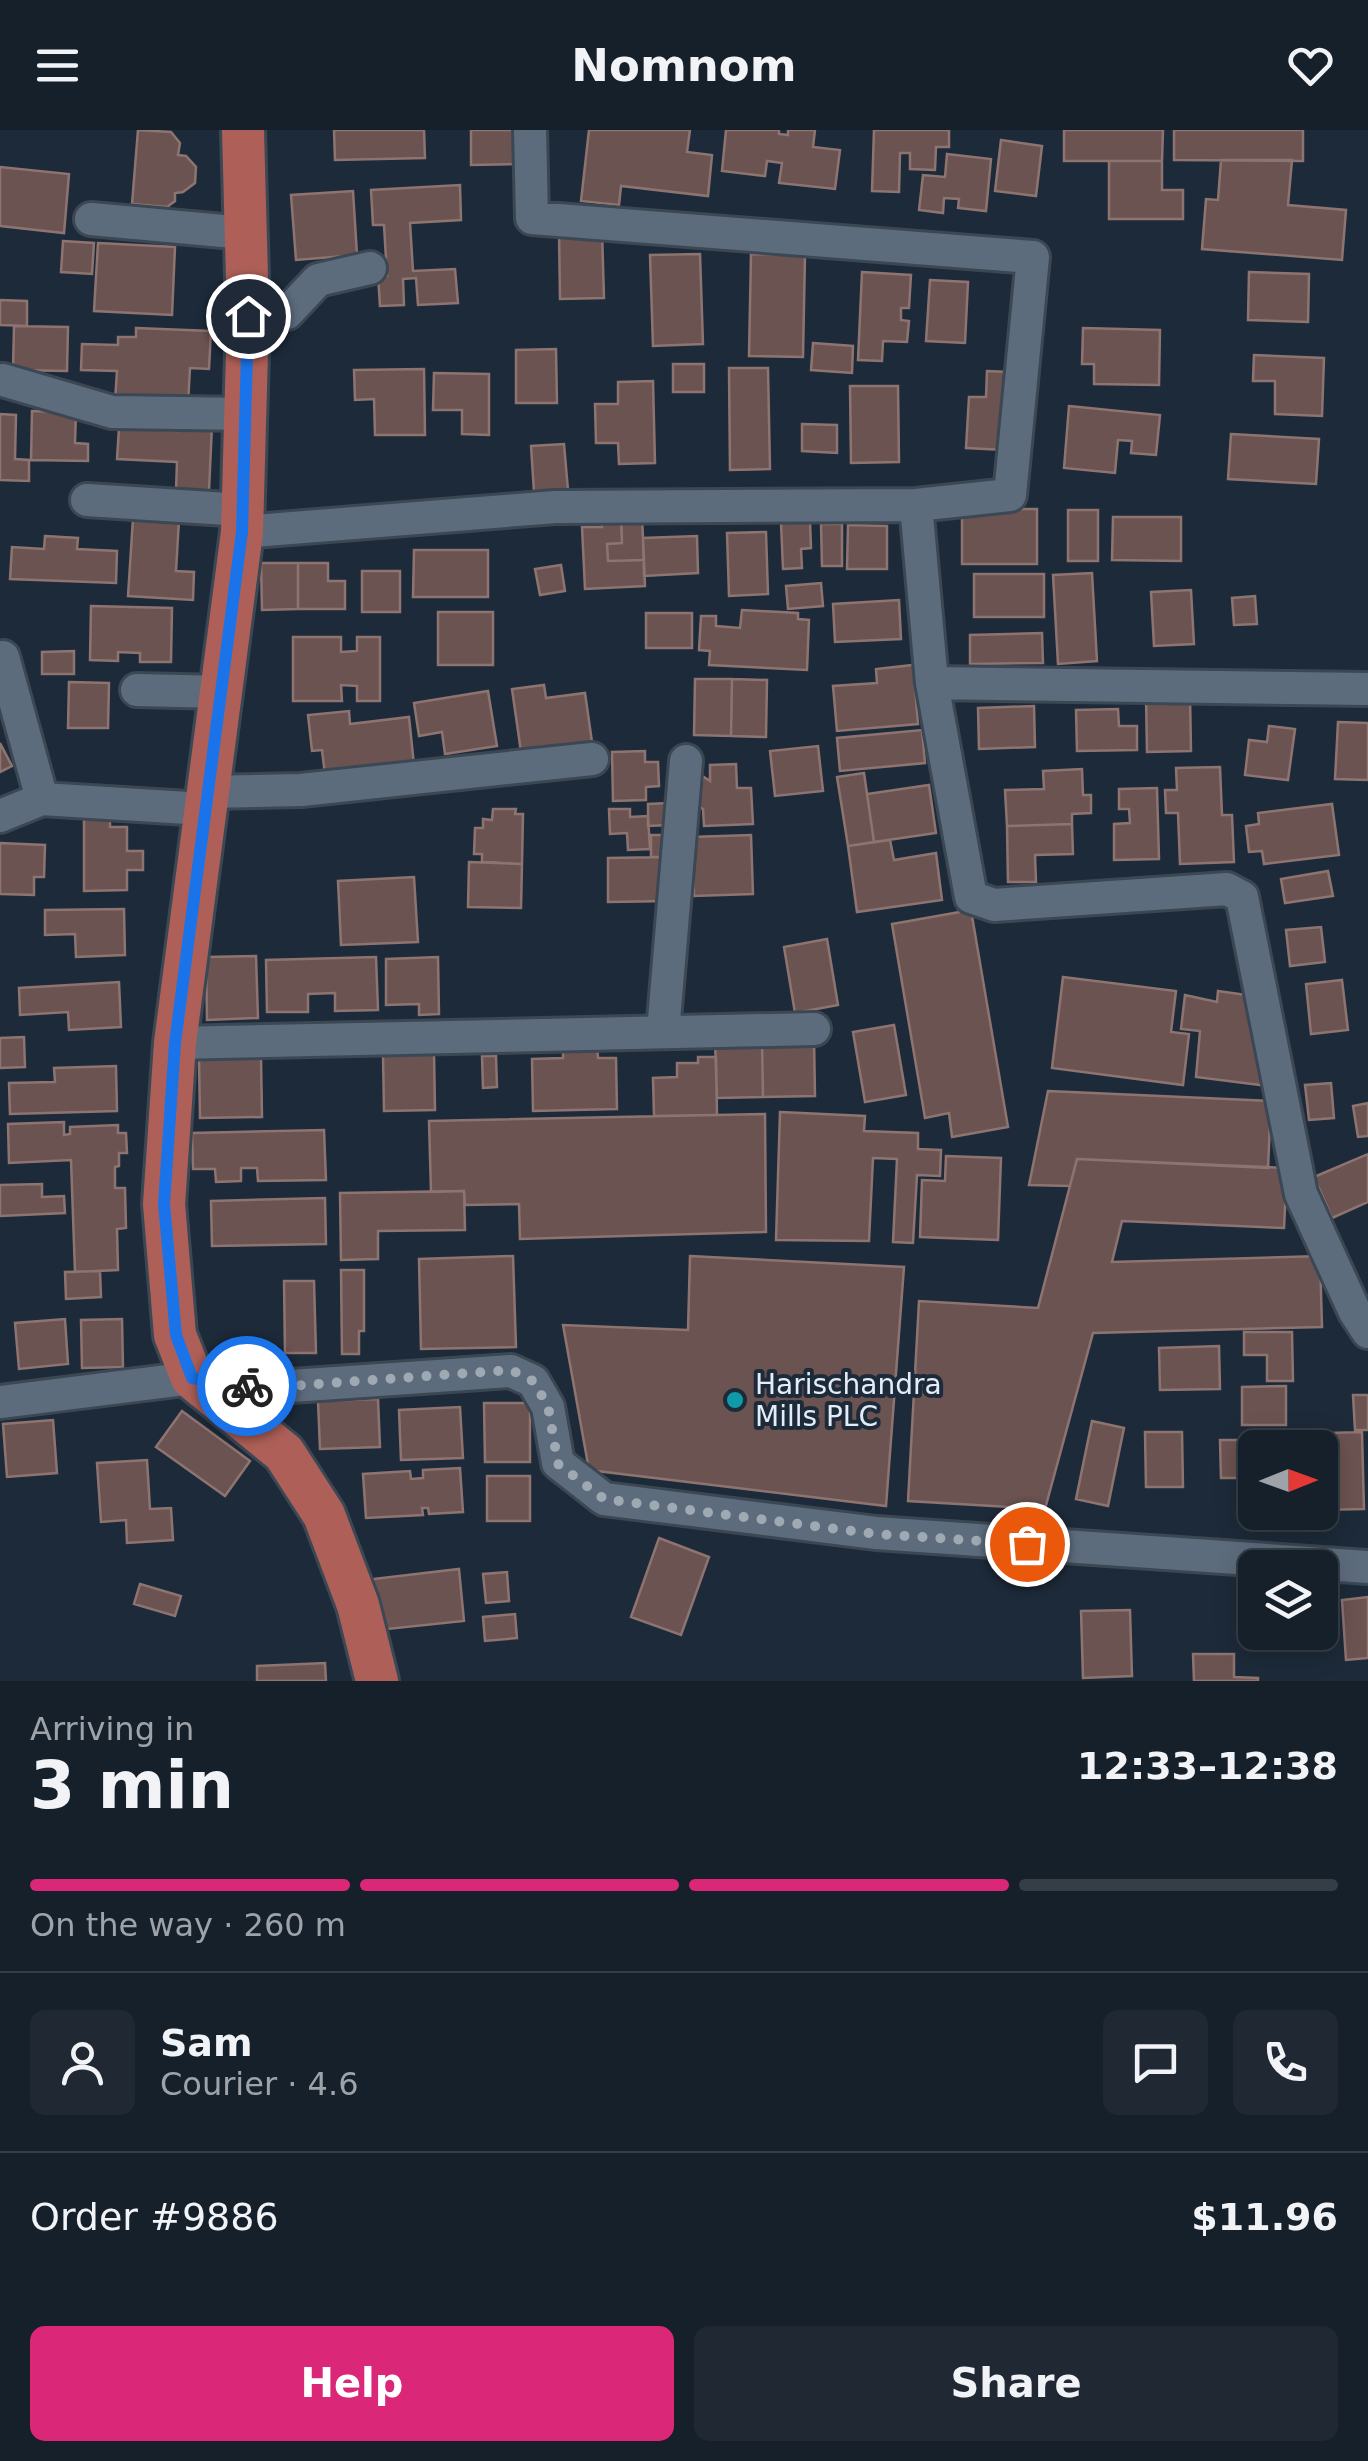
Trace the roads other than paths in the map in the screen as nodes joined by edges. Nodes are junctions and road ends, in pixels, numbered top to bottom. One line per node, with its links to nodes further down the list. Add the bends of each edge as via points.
1 (243, 130): 4 (main road)
2 (530, 130): 10 (street, via 532,218 1033,257 1010,495)
3 (91, 220): 4 (street)
4 (246, 233): 6 (main road)
5 (370, 268): 6 (street, via 318,280 287,312)
6 (248, 316): 8 (main road)
7 (3, 380): 8 (street, via 112,412)
8 (247, 414): 11 (main road)
9 (87, 500): 11 (street)
10 (916, 504): 11 (street, via 555,507); 13 (street)
11 (243, 522): 16 (main road)
12 (0, 658): 19 (street)
13 (932, 683): 14 (street); 25 (street, via 971,897 994,905 1227,889 1242,897 1301,1194)
14 (1368, 689)
15 (137, 690): 16 (street)
16 (222, 692): 20 (main road)
17 (592, 760): 20 (street)
18 (686, 761): 23 (street)
19 (42, 799): 20 (street); 21 (street)
20 (205, 800): 24 (main road)
21 (0, 816)
22 (814, 1029): 23 (street)
23 (663, 1032): 24 (street)
24 (175, 1043): 26 (main road, via 164,1204 176,1335)
25 (1368, 1332)
26 (192, 1378): 27 (street); 28 (street, via 262,1388 511,1370 533,1381 548,1406 558,1464 604,1499 876,1534); 29 (main road, via 284,1453 324,1515 358,1605)
27 (0, 1402)
28 (1368, 1567)
29 (377, 1681)

